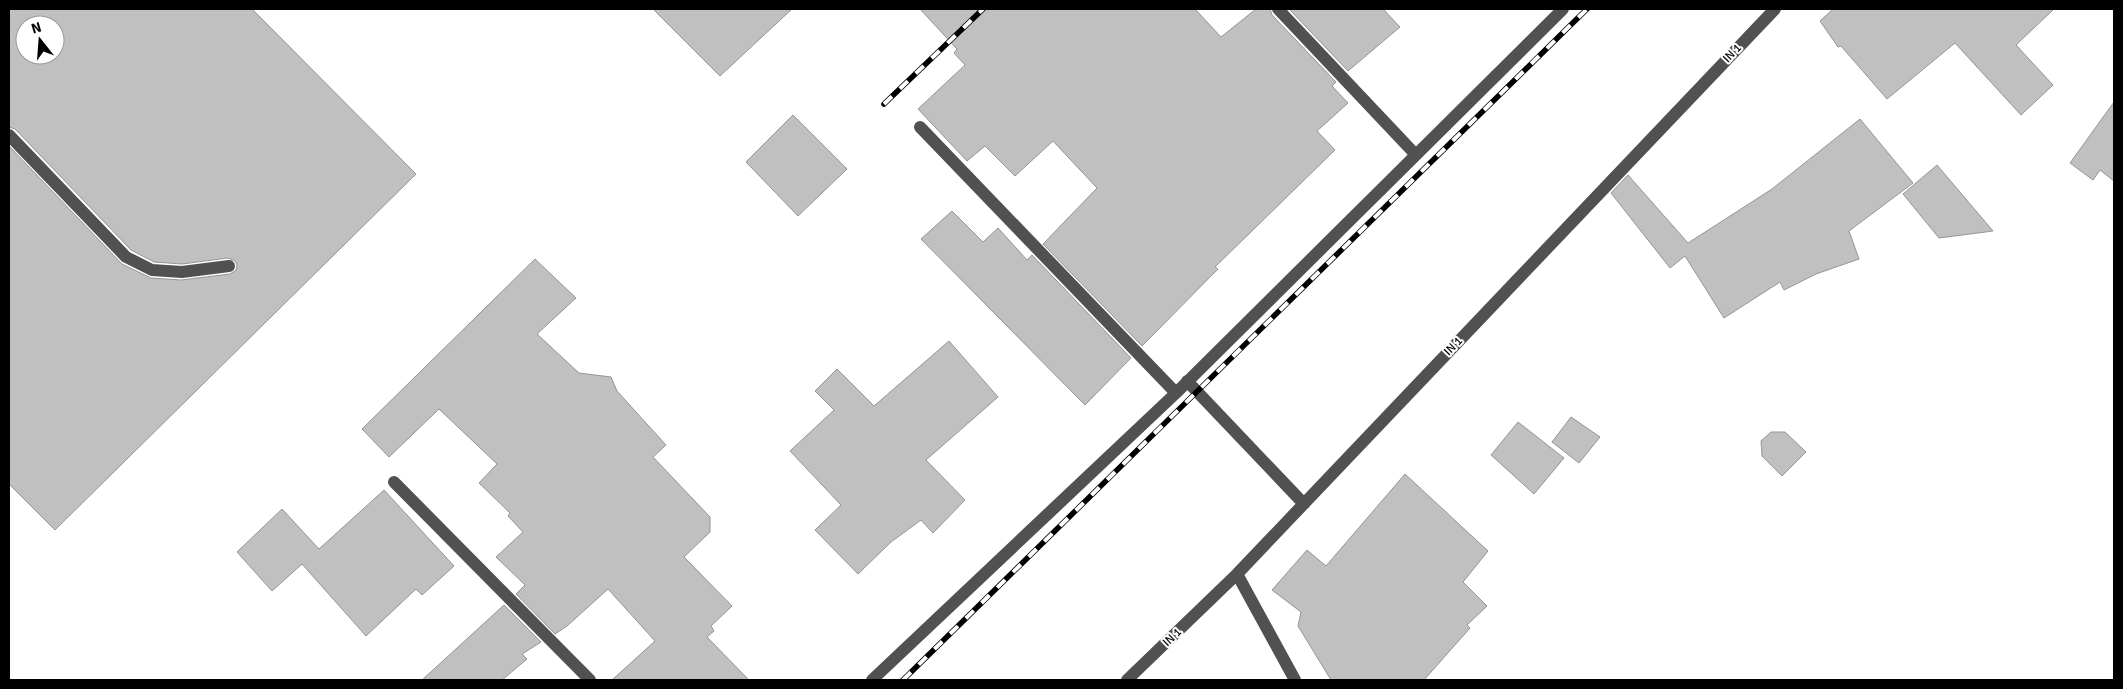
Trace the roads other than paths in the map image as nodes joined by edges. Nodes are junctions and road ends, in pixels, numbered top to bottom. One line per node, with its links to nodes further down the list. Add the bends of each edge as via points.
1 (1278, 9): 6 (street)
2 (1564, 9): 6 (street)
3 (1775, 9): 11 (street, IN 1)
4 (920, 127): 9 (street)
5 (9, 136): 7 (street, via 126,257 152,270 182,272)
6 (1416, 155): 8 (street)
7 (229, 266)
8 (1188, 381): 9 (street); 11 (street)
9 (1176, 393): 14 (street)
10 (394, 482): 13 (street)
11 (1304, 504): 12 (street, IN 1)
12 (1238, 574): 15 (street, IN 1); 16 (street)
13 (590, 680)
14 (872, 680)
15 (1127, 680)
16 (1295, 680)

